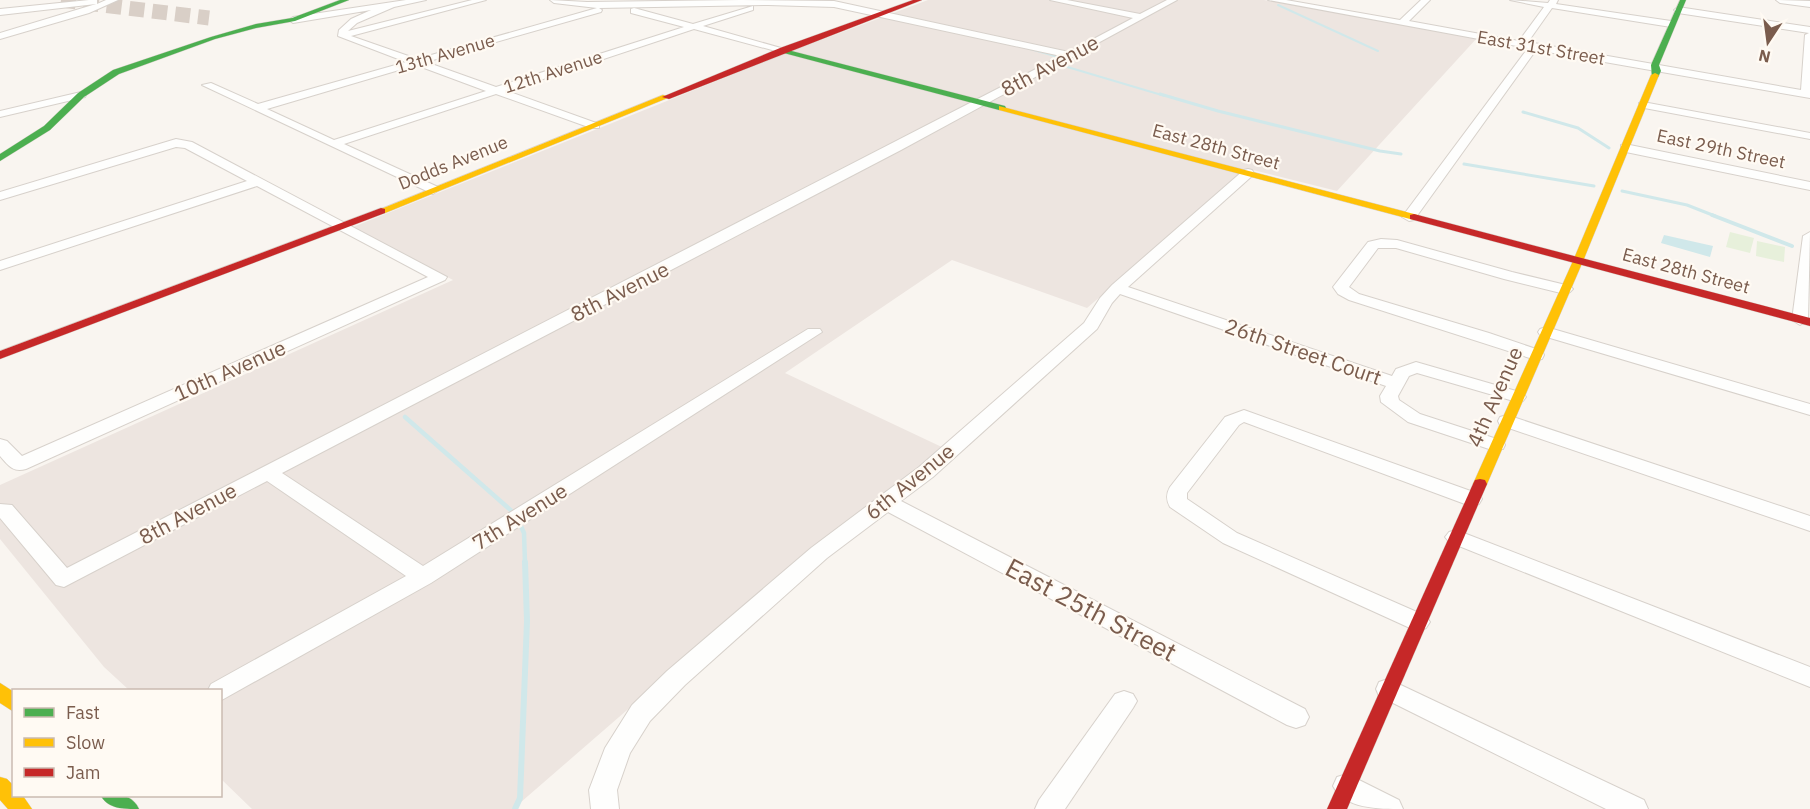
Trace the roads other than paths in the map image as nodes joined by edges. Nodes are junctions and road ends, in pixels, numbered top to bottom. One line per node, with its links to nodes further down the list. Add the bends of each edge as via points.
1 (43, 0): 23 (street)
2 (114, 0): 17 (street)
3 (346, 0): 26 (main road)
4 (422, 0): 20 (street)
5 (482, 0): 33 (street)
6 (554, 0): 21 (street)
7 (632, 0): 21 (street, 13th Avenue)
8 (918, 0): 24 (main road, Dodds Avenue)
9 (1173, 0): 25 (street, 8th Avenue)
10 (1272, 0): 16 (street, East 31st Street)
11 (1426, 0): 27 (street)
12 (1514, 0): 18 (street)
13 (1780, 0): 19 (street)
14 (771, 1): 21 (street); 24 (street, via 834,4); 29 (street, 12th Avenue)
15 (1061, 1): 25 (street)
16 (1298, 2): 27 (street, East 31st Street)
17 (104, 3): 23 (street); 32 (street)
18 (1552, 3): 28 (street); 34 (street)
19 (1810, 4)
20 (391, 5): 26 (street); 33 (street, via 354,21 342,32)
21 (614, 5): 29 (street, East 28th Street); 38 (street, 13th Avenue)
22 (1680, 5): 28 (main road, 4th Avenue); 30 (street)
23 (0, 11)
24 (882, 14): 35 (main road, Dodds Avenue); 36 (street)
25 (1141, 17): 36 (street, 8th Avenue)
26 (292, 20): 43 (main road, via 243,23 116,72)
27 (1402, 23): 34 (street, East 31st Street)
28 (1671, 24): 39 (main road, 4th Avenue)
29 (693, 27): 35 (street, East 28th Street); 41 (street, 12th Avenue)
30 (1810, 30)
31 (1810, 35): 37 (street)
32 (0, 36)
33 (343, 36): 38 (street)
34 (1528, 45): 39 (street, East 31st Street); 58 (street)
35 (783, 50): 44 (main road, East 28th Street); 48 (main road, Dodds Avenue)
36 (1070, 55): 44 (street, 8th Avenue)
37 (1809, 59): 42 (street)
38 (414, 63): 41 (street); 46 (street, 13th Avenue)
39 (1656, 68): 42 (street, East 31st Street); 45 (main road, 4th Avenue)
40 (207, 85): 46 (street)
41 (496, 91): 48 (street); 50 (street, 12th Avenue)
42 (1808, 94)
43 (81, 95): 47 (street); 52 (main road, via 47,128)
44 (981, 103): 53 (main road, East 28th Street); 76 (street, 8th Avenue)
45 (1643, 105): 49 (street); 51 (main road, 4th Avenue)
46 (257, 108): 50 (street)
47 (0, 114)
48 (595, 126): 56 (main road, Dodds Avenue)
49 (1810, 136)
50 (333, 144): 56 (street)
51 (1625, 148): 55 (street, East 29th Street); 61 (main road, 4th Avenue)
52 (0, 158)
53 (1248, 174): 58 (main road, East 28th Street); 63 (street, 6th Avenue)
54 (257, 182): 57 (street, via 176,143); 59 (street); 62 (street)
55 (1810, 186)
56 (433, 190): 59 (main road, Dodds Avenue)
57 (0, 196)
58 (1409, 217): 61 (main road, East 28th Street)
59 (342, 227): 68 (main road, Dodds Avenue); 74 (street, 10th Avenue, via 440,277 19,465)
60 (1810, 236): 65 (street)
61 (1578, 261): 64 (main road, 4th Avenue); 65 (main road, East 28th Street)
62 (0, 266)
63 (1117, 288): 70 (street, 26th Street Court); 78 (street, 6th Avenue, via 1091,326 926,472)
64 (1566, 289): 67 (main road, 4th Avenue); 69 (street, via 1381,243 1373,245 1341,287 1354,297)
65 (1805, 321)
66 (814, 332): 82 (street, 7th Avenue)
67 (1546, 332): 69 (main road, 4th Avenue); 72 (street)
68 (0, 355)
69 (1536, 355): 71 (main road, 4th Avenue)
70 (1395, 383): 71 (street, via 1407,369 1416,367); 75 (street, 26th Street Court, via 1390,402 1414,418)
71 (1517, 397): 73 (main road, 4th Avenue)
72 (1810, 410)
73 (1507, 421): 75 (main road, 4th Avenue); 80 (street)
74 (0, 445)
75 (1496, 445): 77 (main road, 4th Avenue)
76 (267, 472): 79 (street, 8th Avenue, via 64,579); 82 (street)
77 (1472, 499): 81 (main road, 4th Avenue); 83 (street, via 1244,416 1232,422 1177,492 1177,502 1230,538)
78 (886, 502): 90 (street, East 25th Street); 98 (street, 6th Avenue, via 819,553 641,712 618,748 603,790)
79 (5, 510)
80 (1810, 524)
81 (1456, 537): 83 (main road, 4th Avenue); 84 (street)
82 (423, 577): 85 (street, 7th Avenue)
83 (1418, 622): 86 (main road, 4th Avenue)
84 (1810, 677)
85 (222, 690)
86 (1388, 690): 94 (main road, 4th Avenue); 101 (street)
87 (0, 691): 89 (main road)
88 (1124, 701): 99 (street)
89 (12, 702)
90 (1296, 717)
91 (0, 786): 95 (main road)
92 (112, 797): 96 (main road)
93 (113, 797): 97 (main road)
94 (1342, 798): 100 (street)
95 (22, 809)
96 (122, 809)
97 (129, 809)
98 (604, 809)
99 (1049, 809)
100 (1389, 809)
101 (1634, 809)

